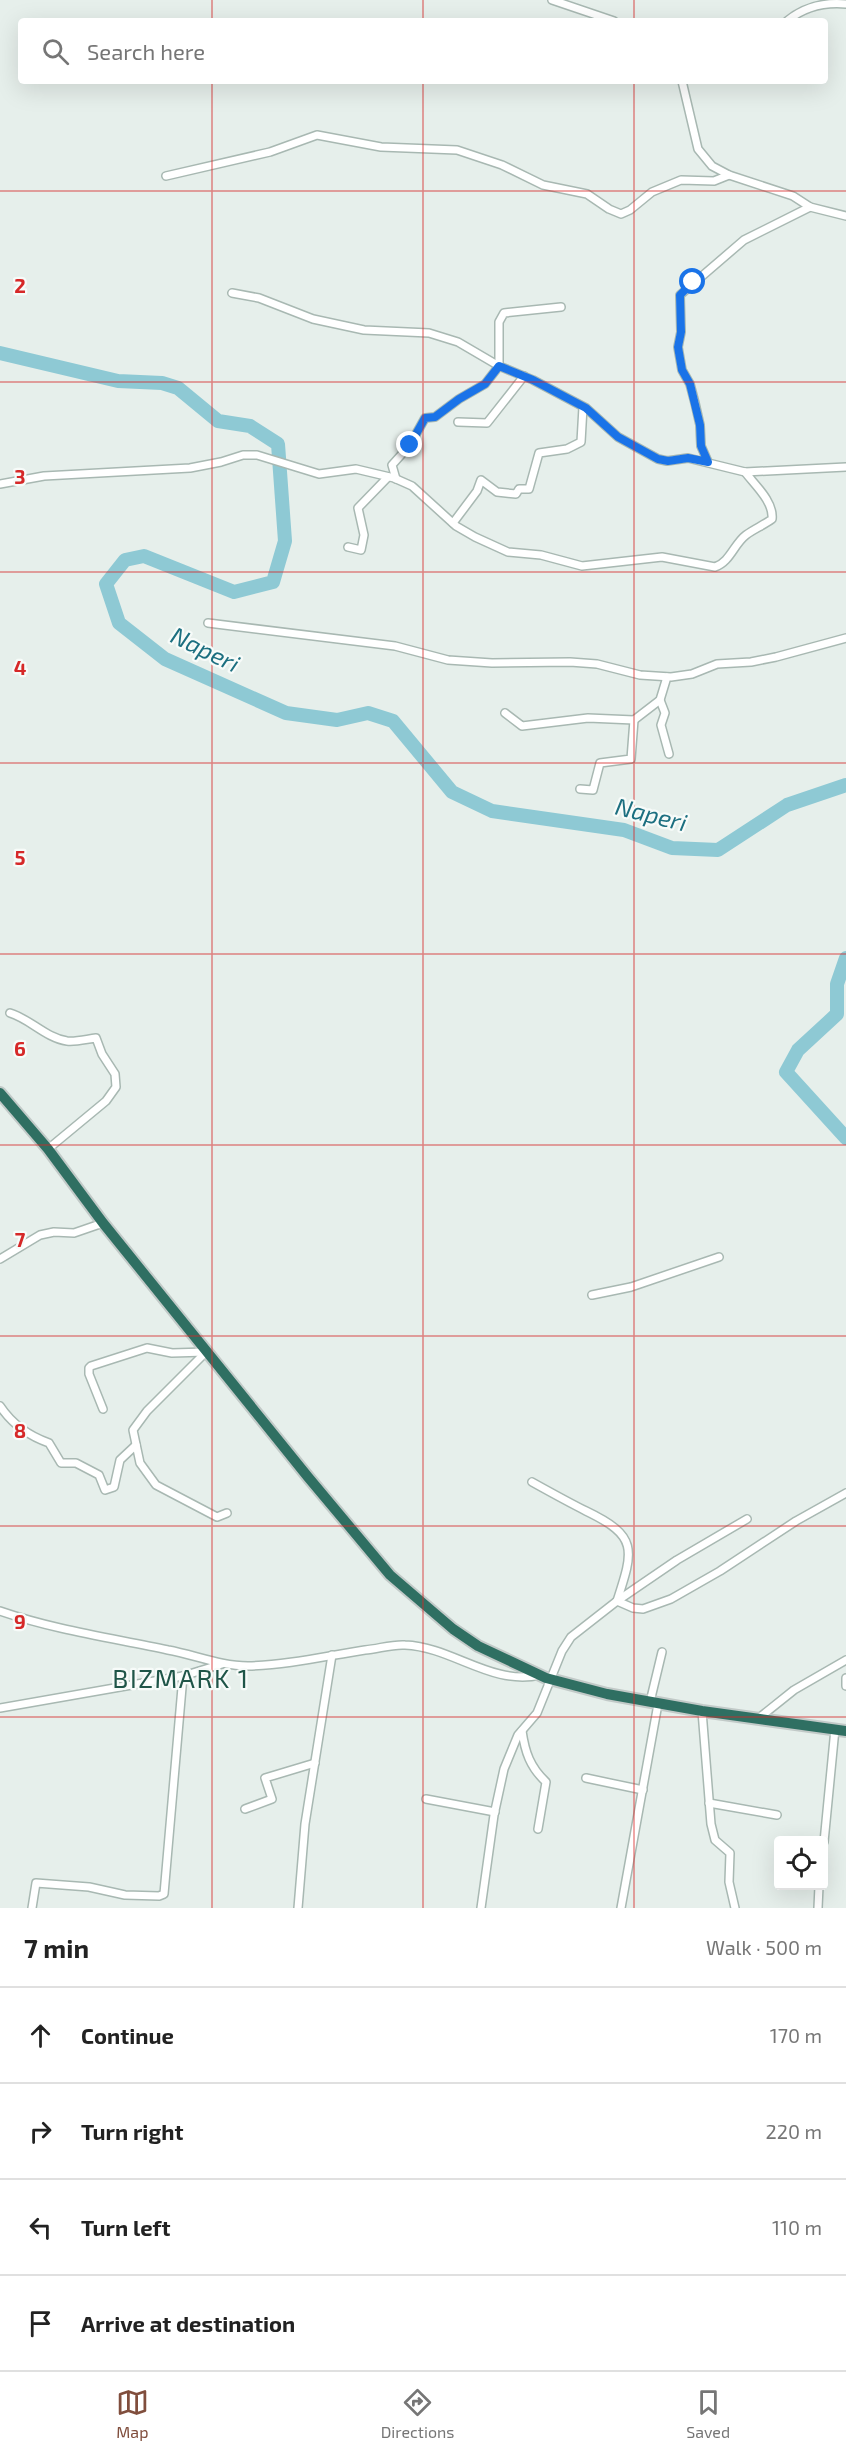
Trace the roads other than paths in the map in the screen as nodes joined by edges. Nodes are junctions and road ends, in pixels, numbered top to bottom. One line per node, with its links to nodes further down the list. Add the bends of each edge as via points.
1 (552, 0): 3 (street)
2 (846, 4): 4 (street, via 805,9)
3 (605, 18)
4 (792, 18)
5 (685, 84): 6 (street, via 698,149 712,166)
6 (729, 175): 7 (street, via 714,181 681,180 652,192 621,214 587,194 543,185 502,165 457,150 381,147 317,135 270,152); 8 (street, via 793,196)
7 (166, 176)
8 (810, 207): 9 (street); 16 (street, via 744,240 680,295 678,347)
9 (846, 216)
10 (232, 293): 12 (street, via 259,298 313,319 364,330 440,335)
11 (561, 307): 12 (street, via 504,313 499,322)
12 (499, 366): 13 (street); 20 (street, via 485,384 435,417 425,418 410,445 392,465)
13 (524, 376): 14 (street); 15 (street, via 487,423)
14 (583, 407): 16 (street, via 618,437 658,459); 22 (street, via 581,442 567,449 539,453 530,489 519,489 516,494 497,492 481,480)
15 (458, 422)
16 (708, 462): 18 (street)
17 (846, 467): 18 (street)
18 (745, 472): 22 (street, via 770,505 772,519 745,536 715,567 662,557 582,566 542,555 508,552)
19 (387, 477): 20 (street); 21 (street, via 356,469 319,474 264,457 243,455 189,468 44,476); 23 (street, via 358,508 364,535 361,550)
20 (396, 479): 22 (street, via 412,486)
21 (0, 484)
22 (453, 523)
23 (348, 547)
24 (208, 623): 26 (street, via 395,646 448,660 597,664)
25 (846, 638): 26 (street, via 776,657 717,664 692,674)
26 (667, 677): 27 (street)
27 (660, 700): 29 (street); 30 (street, via 664,713 661,726)
28 (505, 713): 29 (street, via 522,726 588,718)
29 (634, 720): 31 (street, via 631,759 600,763 592,790)
30 (669, 754)
31 (580, 789)
32 (10, 1013): 34 (street, via 66,1041 96,1038 116,1074 116,1087 106,1101)
33 (0, 1093): 34 (highway)
34 (48, 1149): 35 (highway)
35 (104, 1223): 37 (street, via 74,1233 40,1235); 39 (highway)
36 (719, 1257): 38 (street, via 631,1287)
37 (0, 1259)
38 (592, 1295)
39 (206, 1352): 41 (street, via 172,1353 147,1348 91,1366 89,1374); 42 (street, via 147,1411 133,1430); 54 (highway, via 390,1575 478,1646)
40 (0, 1406): 42 (street, via 32,1437 49,1443 61,1463 76,1463 99,1475 105,1490 114,1487 120,1460)
41 (102, 1409)
42 (136, 1445): 45 (street, via 140,1463 156,1485 217,1517)
43 (532, 1482): 47 (street, via 605,1519 623,1536 628,1560)
44 (846, 1493): 47 (street, via 671,1599 643,1609)
45 (227, 1513)
46 (747, 1519): 47 (street)
47 (617, 1601): 54 (street, via 572,1637)
48 (0, 1611): 52 (street)
49 (662, 1652): 57 (street)
50 (332, 1655): 52 (street, via 288,1664); 54 (street, via 404,1645 429,1648 505,1676); 63 (street)
51 (846, 1660): 60 (street, via 794,1690)
52 (222, 1664): 53 (street)
53 (183, 1676): 58 (street); 74 (street, via 164,1893 125,1895 38,1882 34,1885)
54 (546, 1677): 57 (highway, via 607,1695); 62 (street, via 537,1713)
55 (846, 1678): 56 (street)
56 (846, 1686)
57 (654, 1703): 59 (highway); 65 (street)
58 (0, 1708)
59 (702, 1711): 60 (highway); 67 (street)
60 (759, 1718): 61 (highway)
61 (840, 1730): 72 (street)
62 (522, 1731): 69 (street, via 504,1769); 71 (street, via 525,1752 535,1772 546,1782)
63 (315, 1763): 68 (street, via 265,1778 272,1799); 75 (street)
64 (585, 1778): 65 (street)
65 (643, 1790): 77 (street)
66 (426, 1799): 69 (street)
67 (709, 1803): 70 (street); 78 (street, via 715,1840 730,1853 729,1882)
68 (245, 1809)
69 (495, 1812): 76 (street)
70 (777, 1815)
71 (538, 1829)
72 (825, 1836)
73 (819, 1890): 79 (street)
74 (32, 1908)
75 (298, 1908)
76 (481, 1908)
77 (621, 1908)
78 (735, 1908)
79 (818, 1908)

